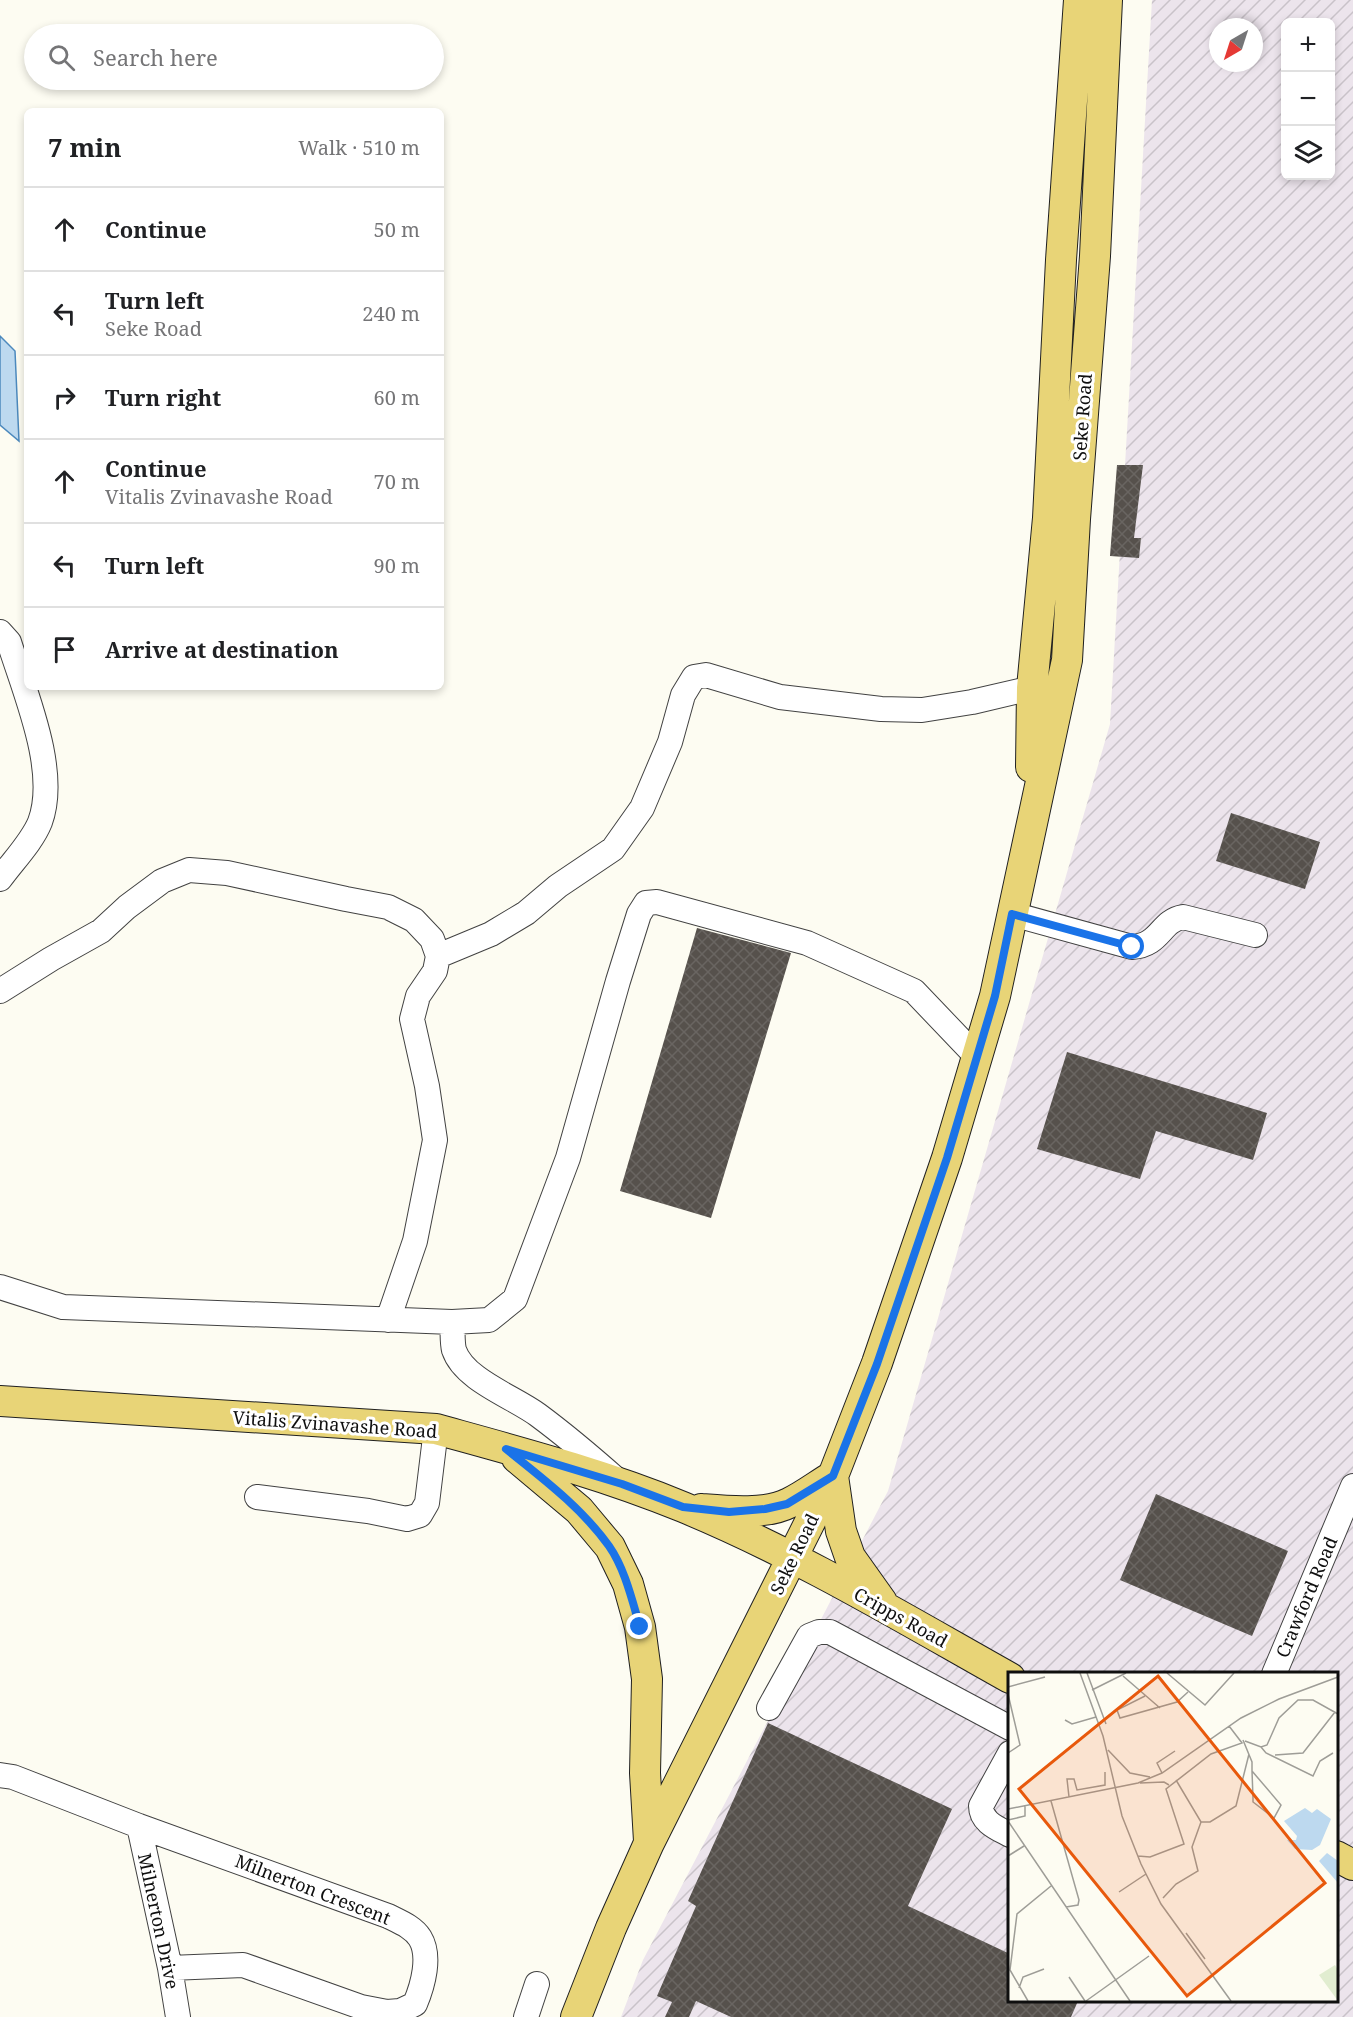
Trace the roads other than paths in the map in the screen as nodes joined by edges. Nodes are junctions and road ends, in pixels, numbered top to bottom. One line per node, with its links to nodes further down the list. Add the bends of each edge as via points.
1 (1079, 0): 4 (main road, Seke Road, via 1048,518)
2 (1107, 0): 7 (main road, Seke Road, via 1095,256 1067,660)
3 (0, 632): 6 (street, via 9,642)
4 (1032, 688): 7 (main road, Seke Road); 11 (street, via 922,710 880,710 780,698 706,675 694,677 683,695 670,742 642,808 613,849 526,913 491,934)
5 (24, 690): 8 (street, via 39,737 46,798 39,824)
6 (24, 690)
7 (1030, 830): 9 (main road, Seke Road)
8 (0, 879)
9 (1012, 914): 10 (street, via 1132,947 1150,943 1173,921 1183,917); 13 (main road, Seke Road)
10 (1255, 935)
11 (438, 956): 12 (street, via 432,939 414,920 388,907 227,873 189,870 162,881 101,931); 15 (street, via 435,971 418,996 412,1019 428,1086 435,1140 415,1241)
12 (0, 991)
13 (977, 1057): 16 (street, via 914,991 807,943 657,902 646,903 618,981 568,1158 515,1299 489,1320); 20 (main road, Seke Road, via 877,1364)
14 (0, 1287): 15 (street, via 63,1307)
15 (388, 1320): 16 (street)
16 (452, 1322): 21 (street, via 454,1351 467,1369 492,1389 534,1412)
17 (0, 1401): 18 (main road, Vitalis Zvinavashe Road)
18 (436, 1429): 19 (main road, Vitalis Zvinavashe Road); 23 (street, via 427,1503 420,1515 407,1519)
19 (506, 1449): 21 (main road, Vitalis Zvinavashe Road); 35 (main road, via 579,1510 610,1547 628,1584 640,1627 647,1679 645,1773)
20 (833, 1476): 24 (main road, via 787,1504 765,1509 729,1512); 25 (main road, Seke Road); 26 (main road, via 841,1531 850,1557)
21 (622, 1484): 24 (main road, Vitalis Zvinavashe Road)
22 (1353, 1486): 27 (street, Crawford Road)
23 (257, 1497)
24 (683, 1507): 25 (main road, Vitalis Zvinavashe Road)
25 (793, 1557): 26 (main road, Cripps Road); 35 (main road, Seke Road)
26 (888, 1609): 28 (main road, Cripps Road)
27 (1275, 1672)
28 (1008, 1677)
29 (769, 1708): 30 (street, via 809,1636 830,1632)
30 (1008, 1727)
31 (1008, 1757): 34 (street, via 981,1806 981,1813 988,1823)
32 (0, 1774): 33 (street, Milnerton Crescent)
33 (139, 1826): 38 (street, Milnerton Drive); 38 (street, Milnerton Crescent, via 388,1916 408,1926 420,1938 426,1953 415,2004 400,2012 361,2007 243,1965)
34 (1008, 1834)
35 (649, 1843): 42 (main road, Seke Road)
36 (1338, 1857): 37 (main road)
37 (1353, 1865)
38 (170, 1968): 40 (street, Milnerton Drive)
39 (537, 1984): 41 (street)
40 (178, 2017)
41 (526, 2017)
42 (576, 2017)

